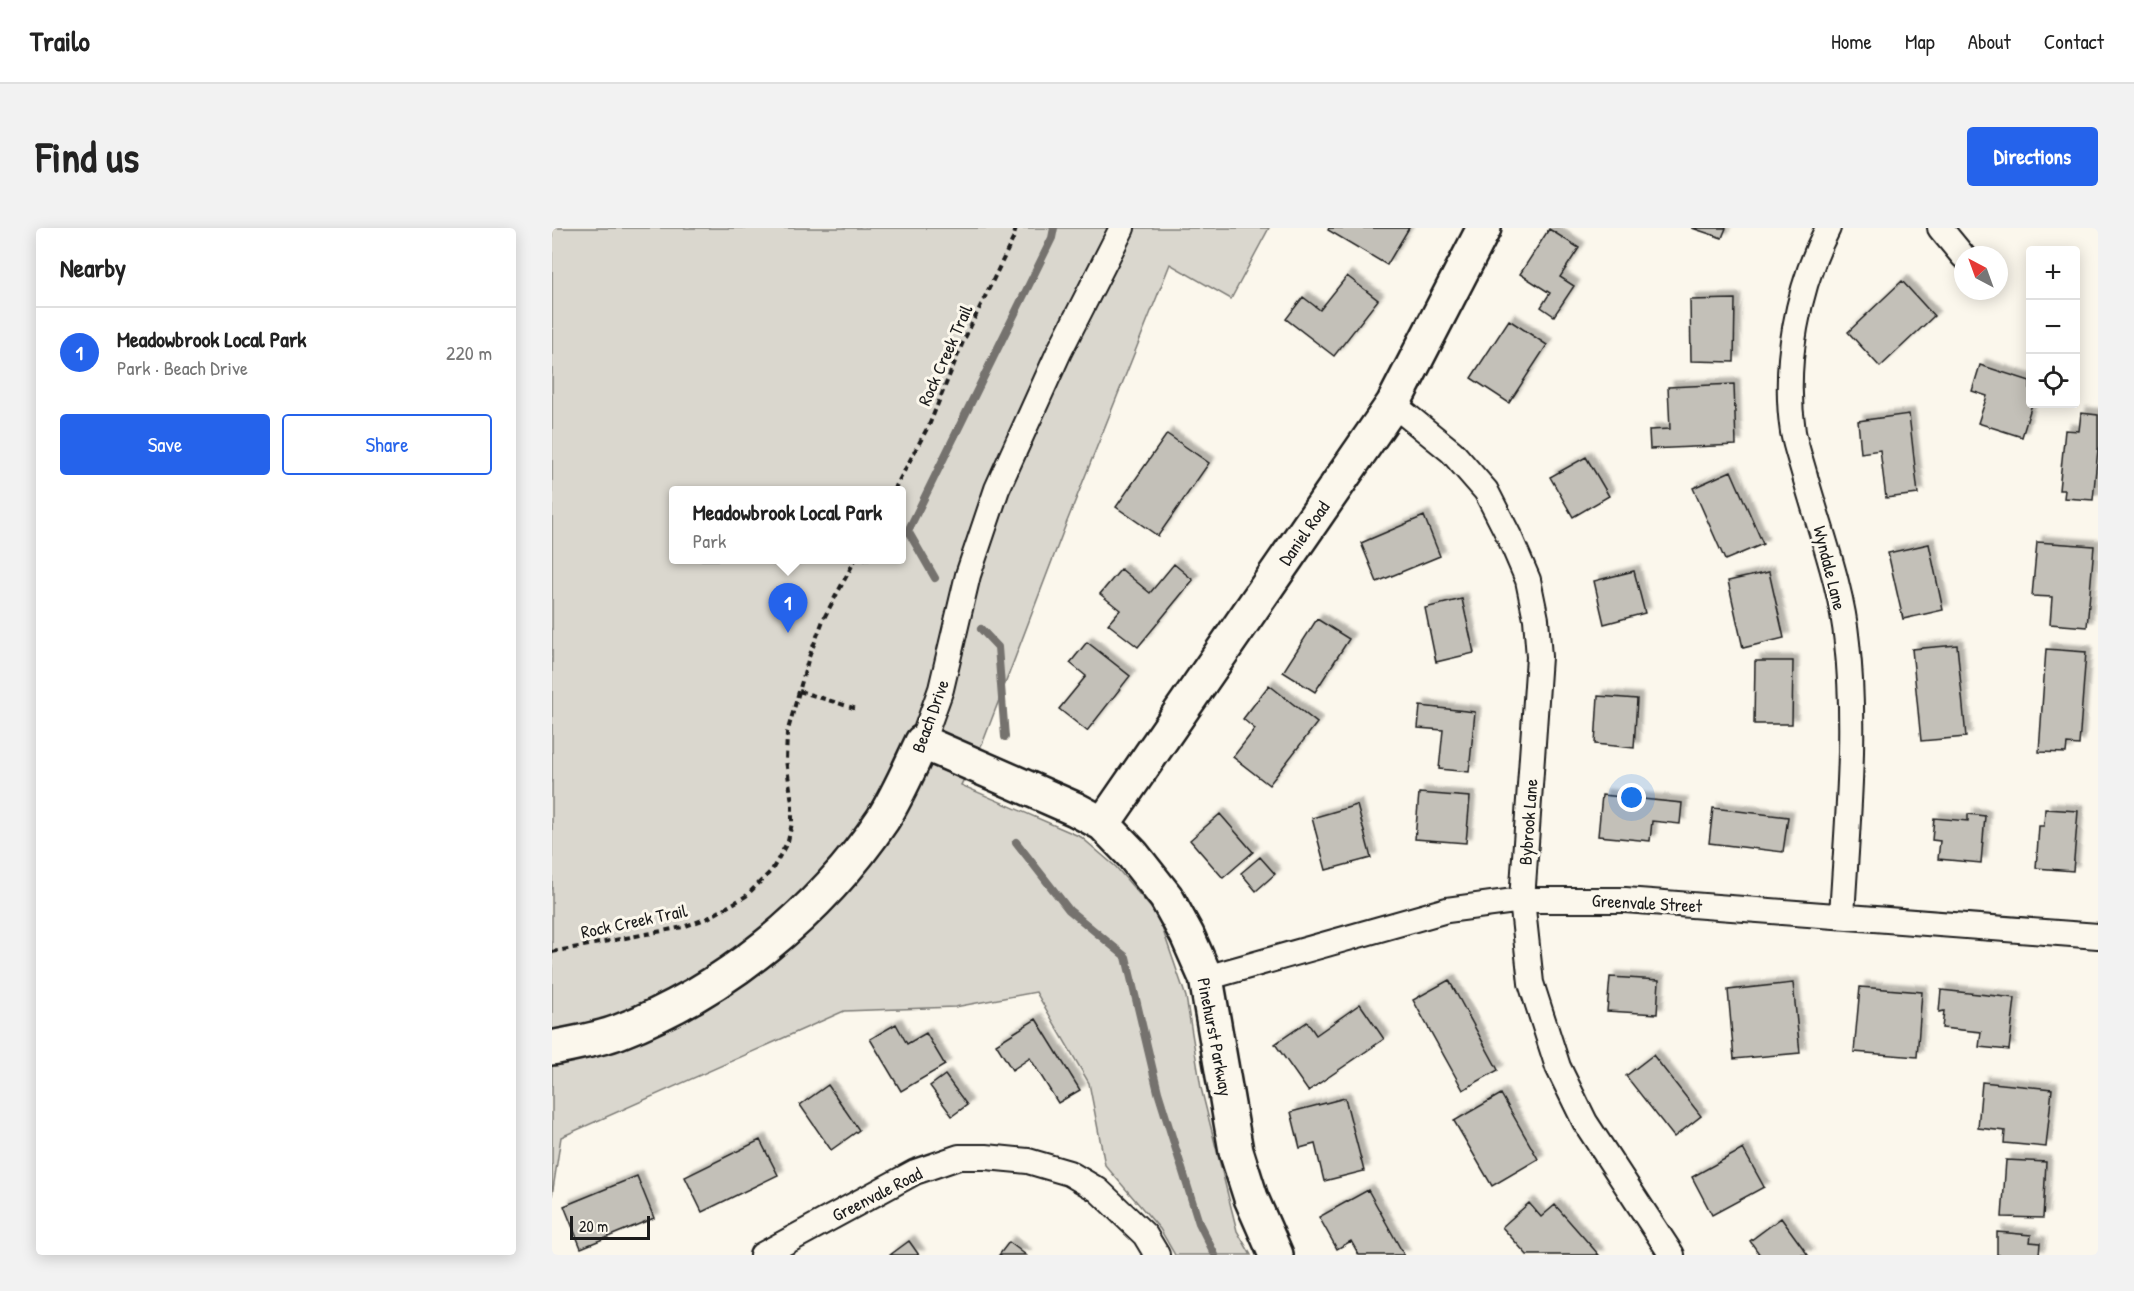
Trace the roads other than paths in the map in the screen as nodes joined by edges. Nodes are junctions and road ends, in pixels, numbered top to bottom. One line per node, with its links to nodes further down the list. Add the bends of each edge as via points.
1 (1122, 228): 7 (street, Beach Drive, via 1059,352 997,489 969,575 941,689)
2 (1484, 228): 6 (street, Daniel Road)
3 (1828, 228): 10 (street, Wyndale Lane, via 1797,316 1790,398 1793,434 1847,641 1851,739)
4 (1940, 228): 5 (street)
5 (1955, 246)
6 (1393, 404): 8 (street, Daniel Road); 9 (street, Bybrook Lane, via 1452,452 1486,491 1528,580 1539,657)
7 (922, 742): 8 (street, Pinehurst Parkway); 13 (street, Beach Drive, via 884,817 855,858 770,944 679,1004 618,1032)
8 (1103, 824): 12 (street, Pinehurst Parkway, via 1166,897)
9 (1522, 900): 10 (street, Greenvale Street, via 1625,900); 12 (street, Greenvale Street, via 1447,910); 17 (street, Bybrook Lane, via 1531,982 1558,1067 1585,1122)
10 (1842, 916): 11 (street, Greenvale Street)
11 (2098, 936)
12 (1206, 978): 16 (street, Pinehurst Parkway, via 1236,1151)
13 (552, 1048)
14 (762, 1255): 15 (street, Greenvale Road, via 915,1172 959,1157 1028,1161 1069,1173 1098,1190 1144,1235)
15 (1157, 1255)
16 (1276, 1255)
17 (1672, 1255)

